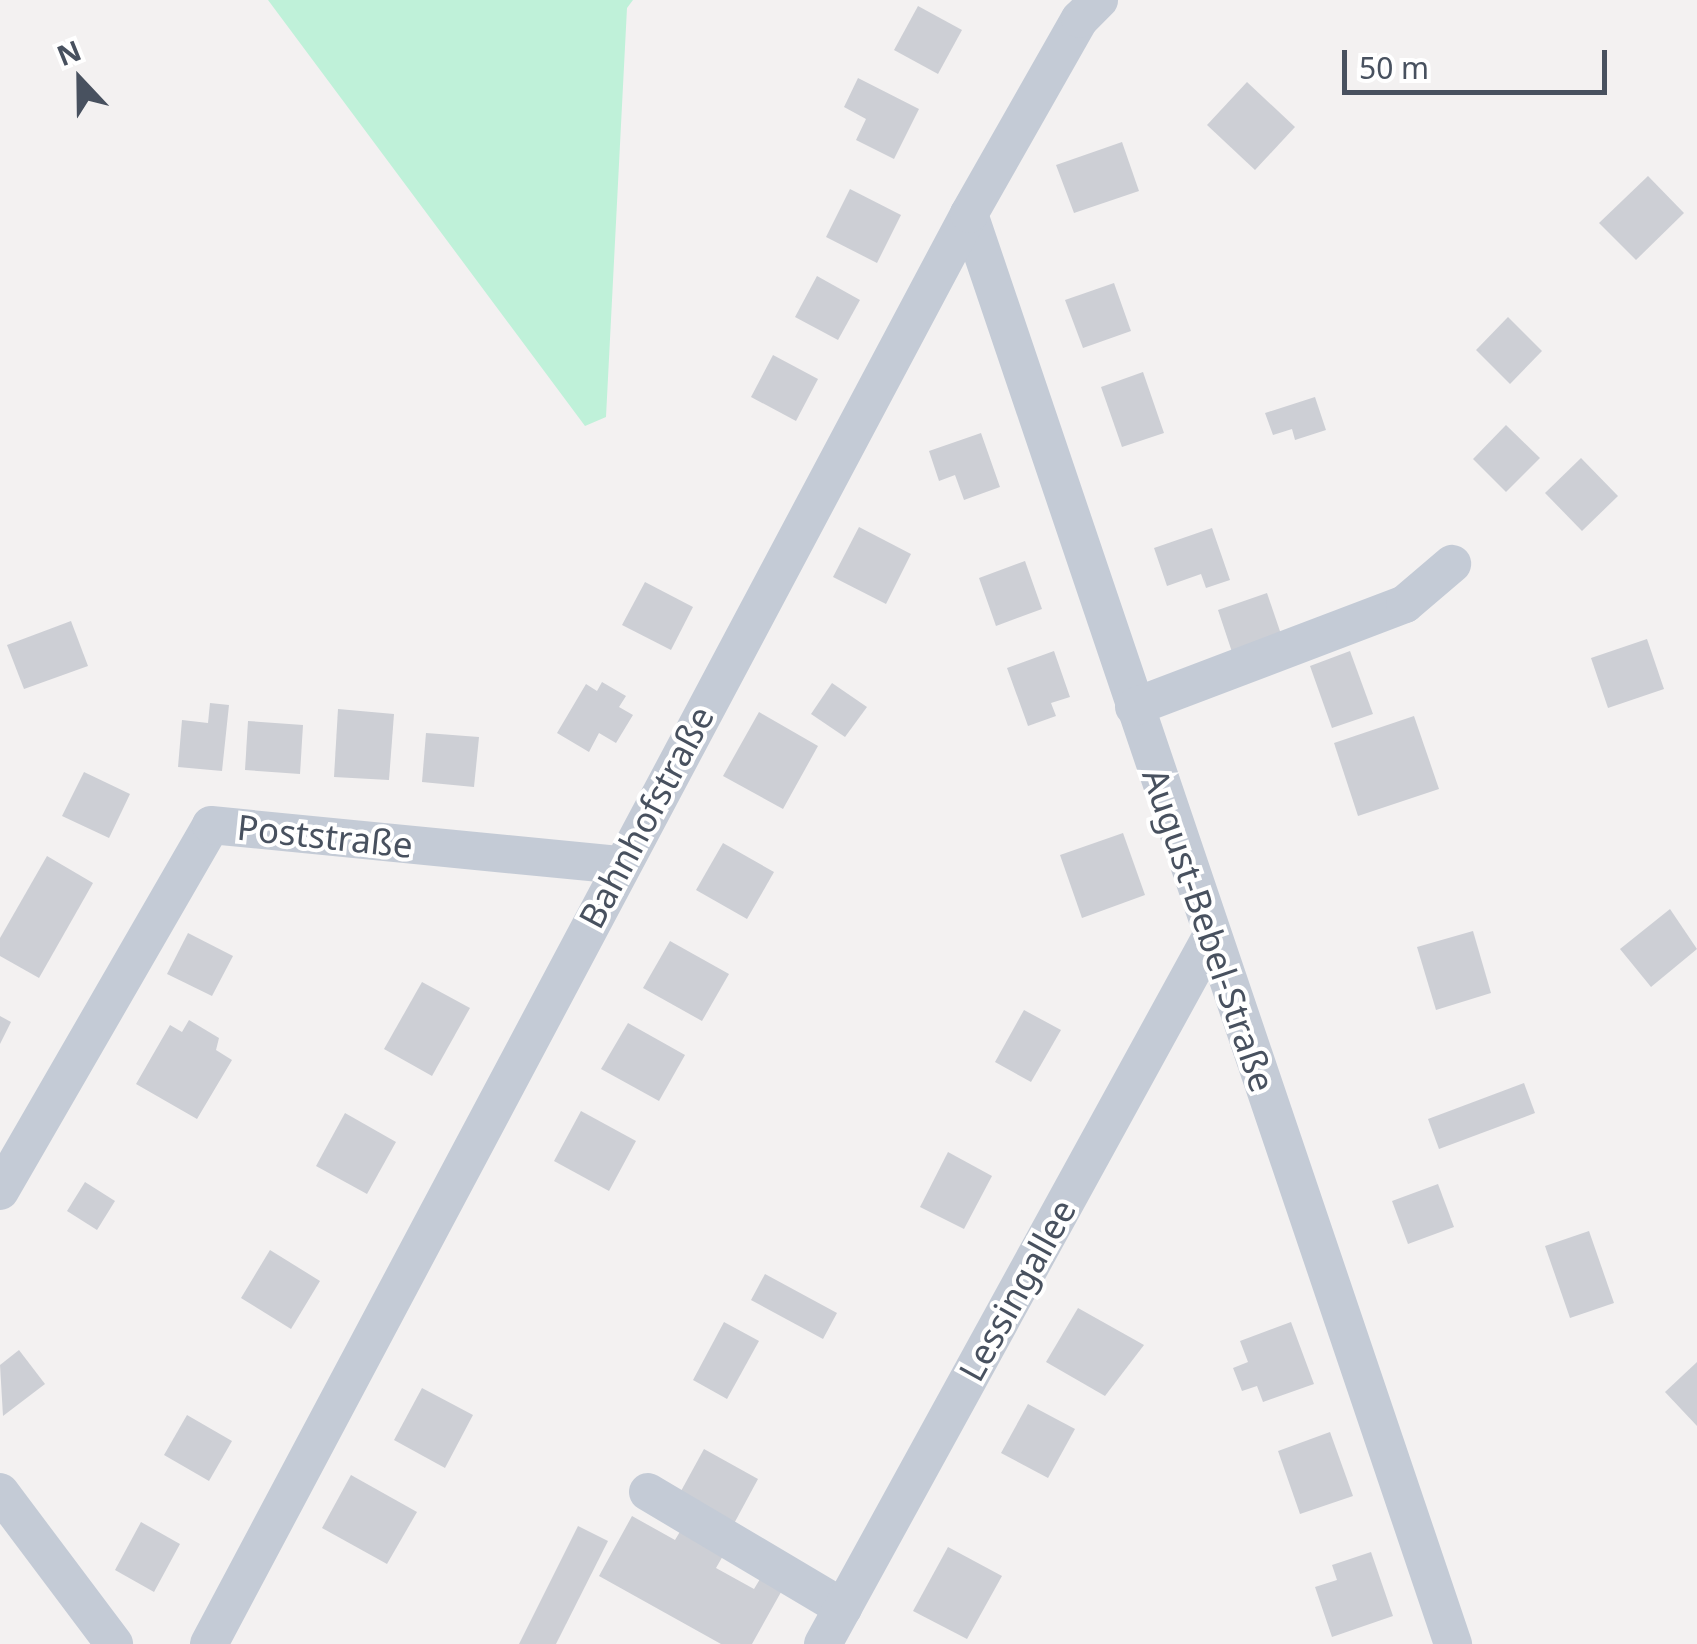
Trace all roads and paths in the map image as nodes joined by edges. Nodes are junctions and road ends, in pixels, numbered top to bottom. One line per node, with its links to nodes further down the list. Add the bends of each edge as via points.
1 (1099, 0): 2 (street, Bahnhofstraße, via 1080,19)
2 (970, 214): 4 (street, August-Bebel-Straße); 5 (street, Bahnhofstraße)
3 (1452, 564): 4 (street, via 1405,604)
4 (1134, 707): 6 (street, August-Bebel-Straße)
5 (620, 865): 7 (street, Poststraße, via 211,825); 12 (street, Bahnhofstraße)
6 (1211, 937): 10 (street, Lessingallee); 14 (street, August-Bebel-Straße)
7 (0, 1191)
8 (0, 1492): 11 (street)
9 (648, 1492): 10 (street)
10 (843, 1608): 13 (street, Lessingallee)
11 (114, 1644)
12 (209, 1644)
13 (823, 1644)
14 (1453, 1644)

